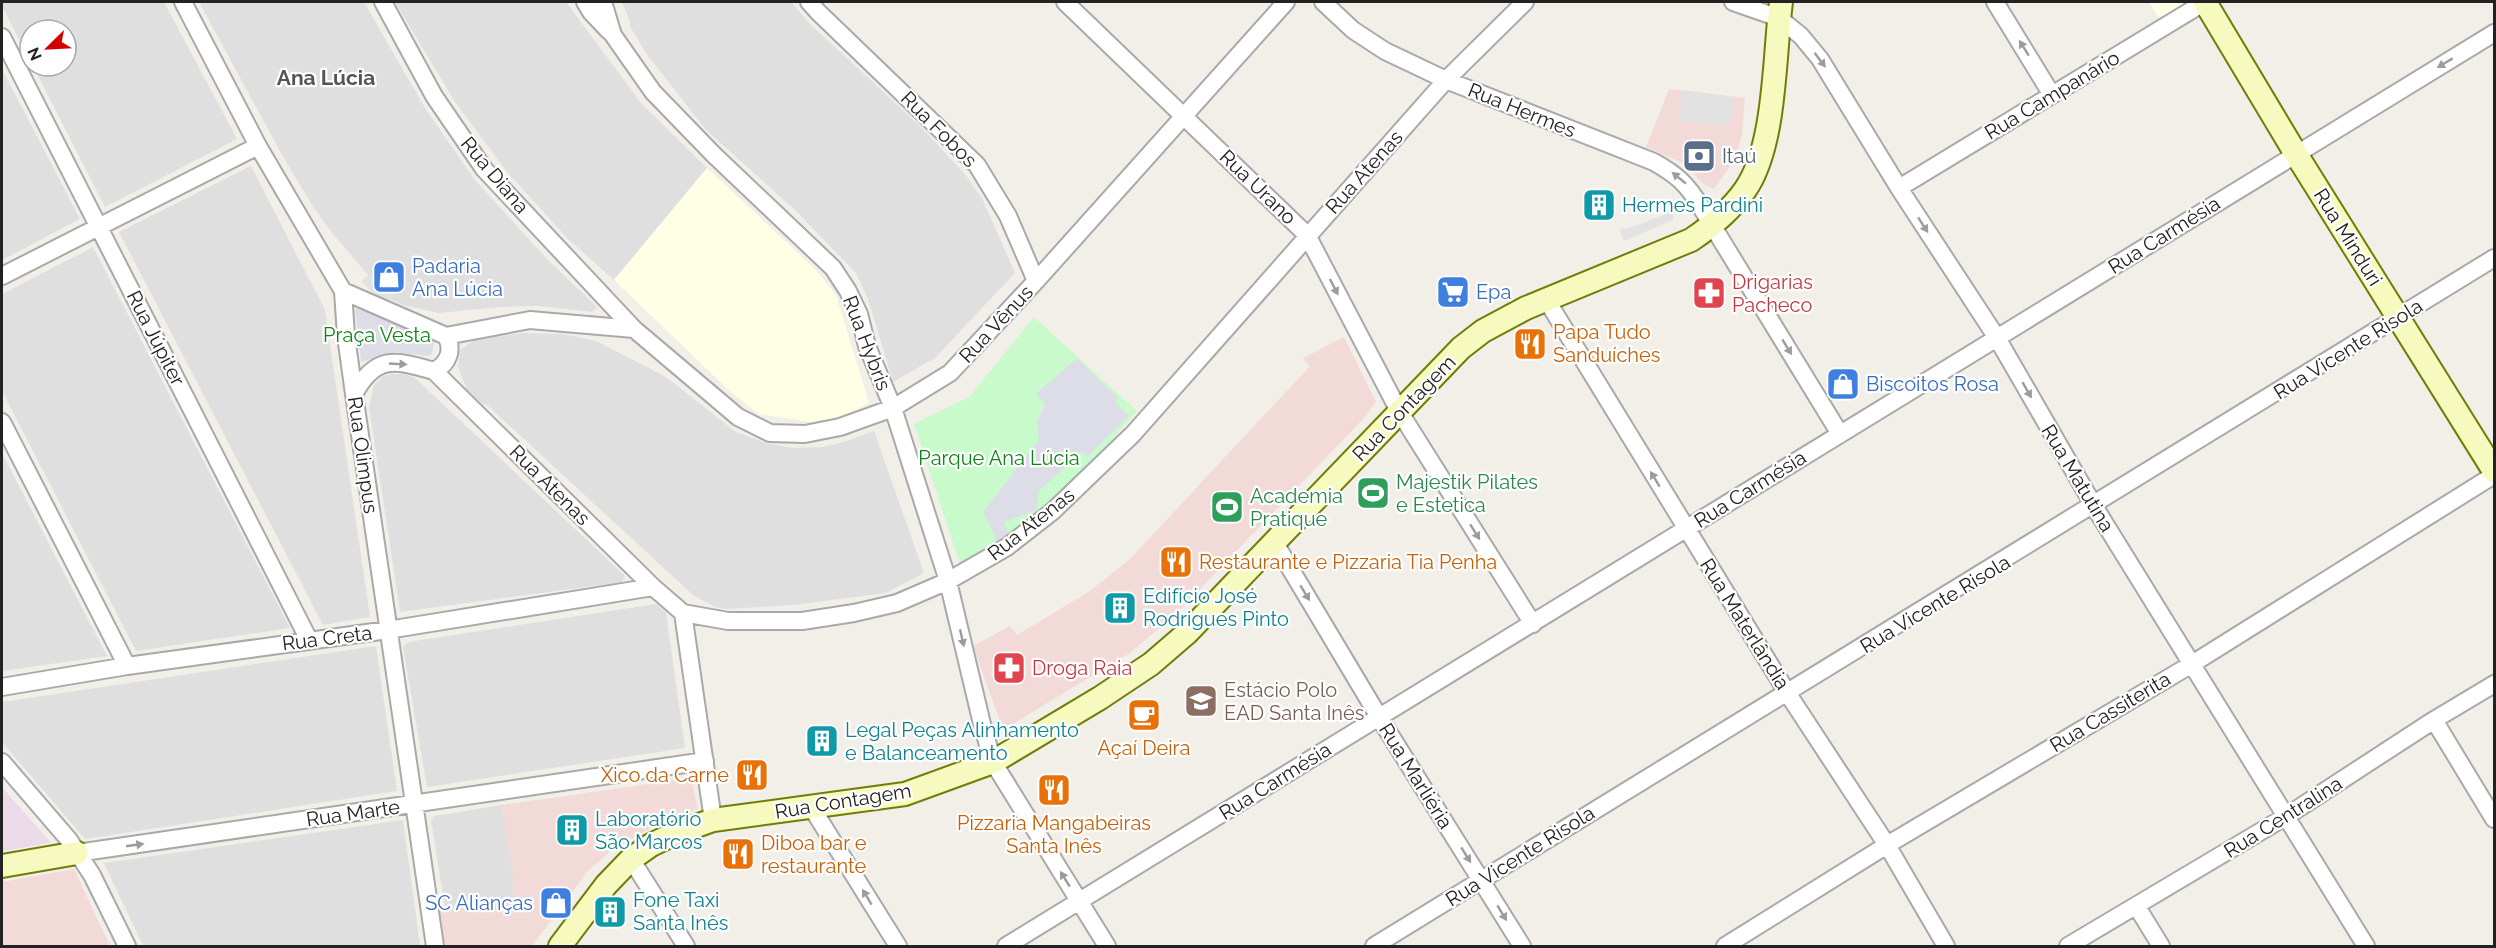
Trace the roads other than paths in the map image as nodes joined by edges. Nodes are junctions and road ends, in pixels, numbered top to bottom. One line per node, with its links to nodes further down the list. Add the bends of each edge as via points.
1 (183, 2): 20 (street, Rua Olimpus)
2 (383, 2): 32 (street, Rua Diana, via 434,96 484,169)
3 (585, 2): 15 (street)
4 (603, 2): 15 (street, Rua Hybris)
5 (809, 2): 28 (street, Rua Fobos, via 977,165 1008,216)
6 (1065, 2): 19 (street, Rua Urano)
7 (1286, 2): 19 (street, Rua Vênus)
8 (1323, 2): 17 (street, Rua Hermes, via 1369,41)
9 (1525, 2): 17 (street, Rua Atenas)
10 (1733, 2): 13 (street)
11 (1995, 2): 18 (street, one-way to 11)
12 (2205, 2): 18 (street, Rua Campanário); 21 (street, Rua Minduri)
13 (1780, 10): 22 (street, Rua Matutina, one-way to 22, via 1820,59); 23 (street, Rua Contagem, via 1762,157 1745,190)
14 (2494, 33): 21 (street, Rua Carmésia, one-way to 21)
15 (613, 35): 37 (street, Rua Hybris, via 653,92 833,268 859,314 867,346)
16 (2, 37): 24 (street, Rua Júpiter)
17 (1446, 80): 23 (street, Rua Hermes, one-way to 17, via 1687,185 1654,162); 25 (street, Rua Atenas)
18 (2052, 95): 22 (street, Rua Campanário)
19 (1184, 114): 25 (street, Rua Urano); 28 (street, Rua Vênus)
20 (258, 146): 24 (street); 29 (street, Rua Olimpus)
21 (2296, 154): 31 (street, Rua Minduri); 34 (street, Rua Carmésia)
22 (1899, 188): 34 (street, Rua Matutina, one-way to 34)
23 (1713, 225): 30 (street, Rua Contagem, via 1691,240); 40 (street, Rua Hermes, one-way to 40)
24 (99, 226): 27 (street); 50 (street, Rua Júpiter)
25 (1307, 235): 38 (street, Rua Urano, one-way to 38); 45 (street, Rua Atenas, via 1133,434 1069,496 1007,548)
26 (2494, 258): 31 (street, Rua Vicente Risola)
27 (2, 276)
28 (1036, 280): 37 (street, Rua Vênus, via 950,373)
29 (343, 291): 33 (street); 36 (street, Rua Olimpus)
30 (1546, 299): 38 (street, Rua Contagem, via 1504,319 1461,348); 43 (street, Rua Materlândia, one-way to 30)
31 (2399, 317): 41 (street, Rua Minduri); 42 (street, Rua Vicente Risola)
32 (634, 329): 33 (street, via 530,320); 37 (street, Rua Vênus, via 738,417 770,433 805,434 840,427)
33 (446, 336): 35 (street, via 450,351 446,362)
34 (1996, 338): 40 (street, Rua Carmésia); 42 (street, Rua Matutina, one-way to 42)
35 (434, 371): 36 (street, one-way to 35, via 368,372 378,366 398,363); 46 (street, Rua Atenas)
36 (354, 394): 49 (street, Rua Olimpus)
37 (893, 408): 45 (street, Rua Hybris)
38 (1399, 411): 44 (street, Rua Contagem); 48 (street, Rua Urano, one-way to 48)
39 (2, 422): 52 (street)
40 (1840, 434): 43 (street, Rua Carmésia)
41 (2494, 473): 51 (street, Rua Cassiterita)
42 (2094, 506): 51 (street, Rua Matutina); 55 (street, Rua Vicente Risola)
43 (1686, 529): 48 (street, Rua Carmésia); 55 (street, Rua Materlândia)
44 (1275, 543): 56 (street, Rua Marliéria, one-way to 56); 60 (street, Rua Contagem, via 1151,664)
45 (948, 581): 47 (street, Rua Atenas, via 897,603 802,621 728,621); 60 (street, Rua Hybris, one-way to 60)
46 (653, 587): 47 (street, Rua Atenas); 49 (street, Rua Creta)
47 (683, 613): 58 (street)
48 (1533, 624): 56 (street, Rua Carmésia)
49 (388, 630): 50 (street, Rua Creta); 61 (street, Rua Olimpus)
50 (309, 640): 52 (street, Rua Creta)
51 (2192, 664): 63 (street, Rua Matutina); 66 (street, Rua Cassiterita)
52 (127, 666): 54 (street, Rua Creta)
53 (2494, 684): 57 (street, Rua Centralina)
54 (2, 687)
55 (1788, 694): 66 (street, Rua Materlândia); 70 (street, Rua Vicente Risola)
56 (1379, 717): 70 (street, Rua Marliéria, one-way to 70); 71 (street, Rua Carmésia)
57 (2434, 720): 63 (street, Rua Centralina); 64 (street)
58 (705, 761): 61 (street, Rua Marte); 65 (street)
59 (2, 762): 67 (street)
60 (993, 762): 62 (street, Rua Contagem, via 905,794); 71 (street, Rua Hybris, one-way to 60)
61 (415, 804): 67 (street, Rua Marte, one-way to 61); 74 (street, Rua Olimpus)
62 (812, 808): 65 (street, Rua Contagem); 77 (street, one-way to 62)
63 (2285, 817): 72 (street, Rua Centralina); 86 (street, Rua Matutina)
64 (2494, 819)
65 (713, 820): 68 (street, Rua Contagem, via 651,845)
66 (1887, 845): 82 (street, Rua Cassiterita); 83 (street, Rua Materlândia)
67 (77, 854): 69 (street, Rua Marte); 73 (street, via 92,875)
68 (631, 860): 75 (street, Rua Contagem, via 606,885); 76 (street)
69 (2, 866)
70 (1482, 880): 80 (street, Rua Vicente Risola); 81 (street, Rua Marliéria, one-way to 81)
71 (1079, 902): 78 (street, Rua Carmésia); 79 (street, Rua Hybris)
72 (2137, 907): 84 (street, Rua Centralina); 85 (street)
73 (127, 946)
74 (435, 946)
75 (560, 946)
76 (686, 946)
77 (898, 946)
78 (1006, 946)
79 (1107, 946)
80 (1374, 946)
81 (1522, 946)
82 (1725, 946)
83 (1946, 946)
84 (2068, 946)
85 (2161, 946)
86 (2366, 946)

